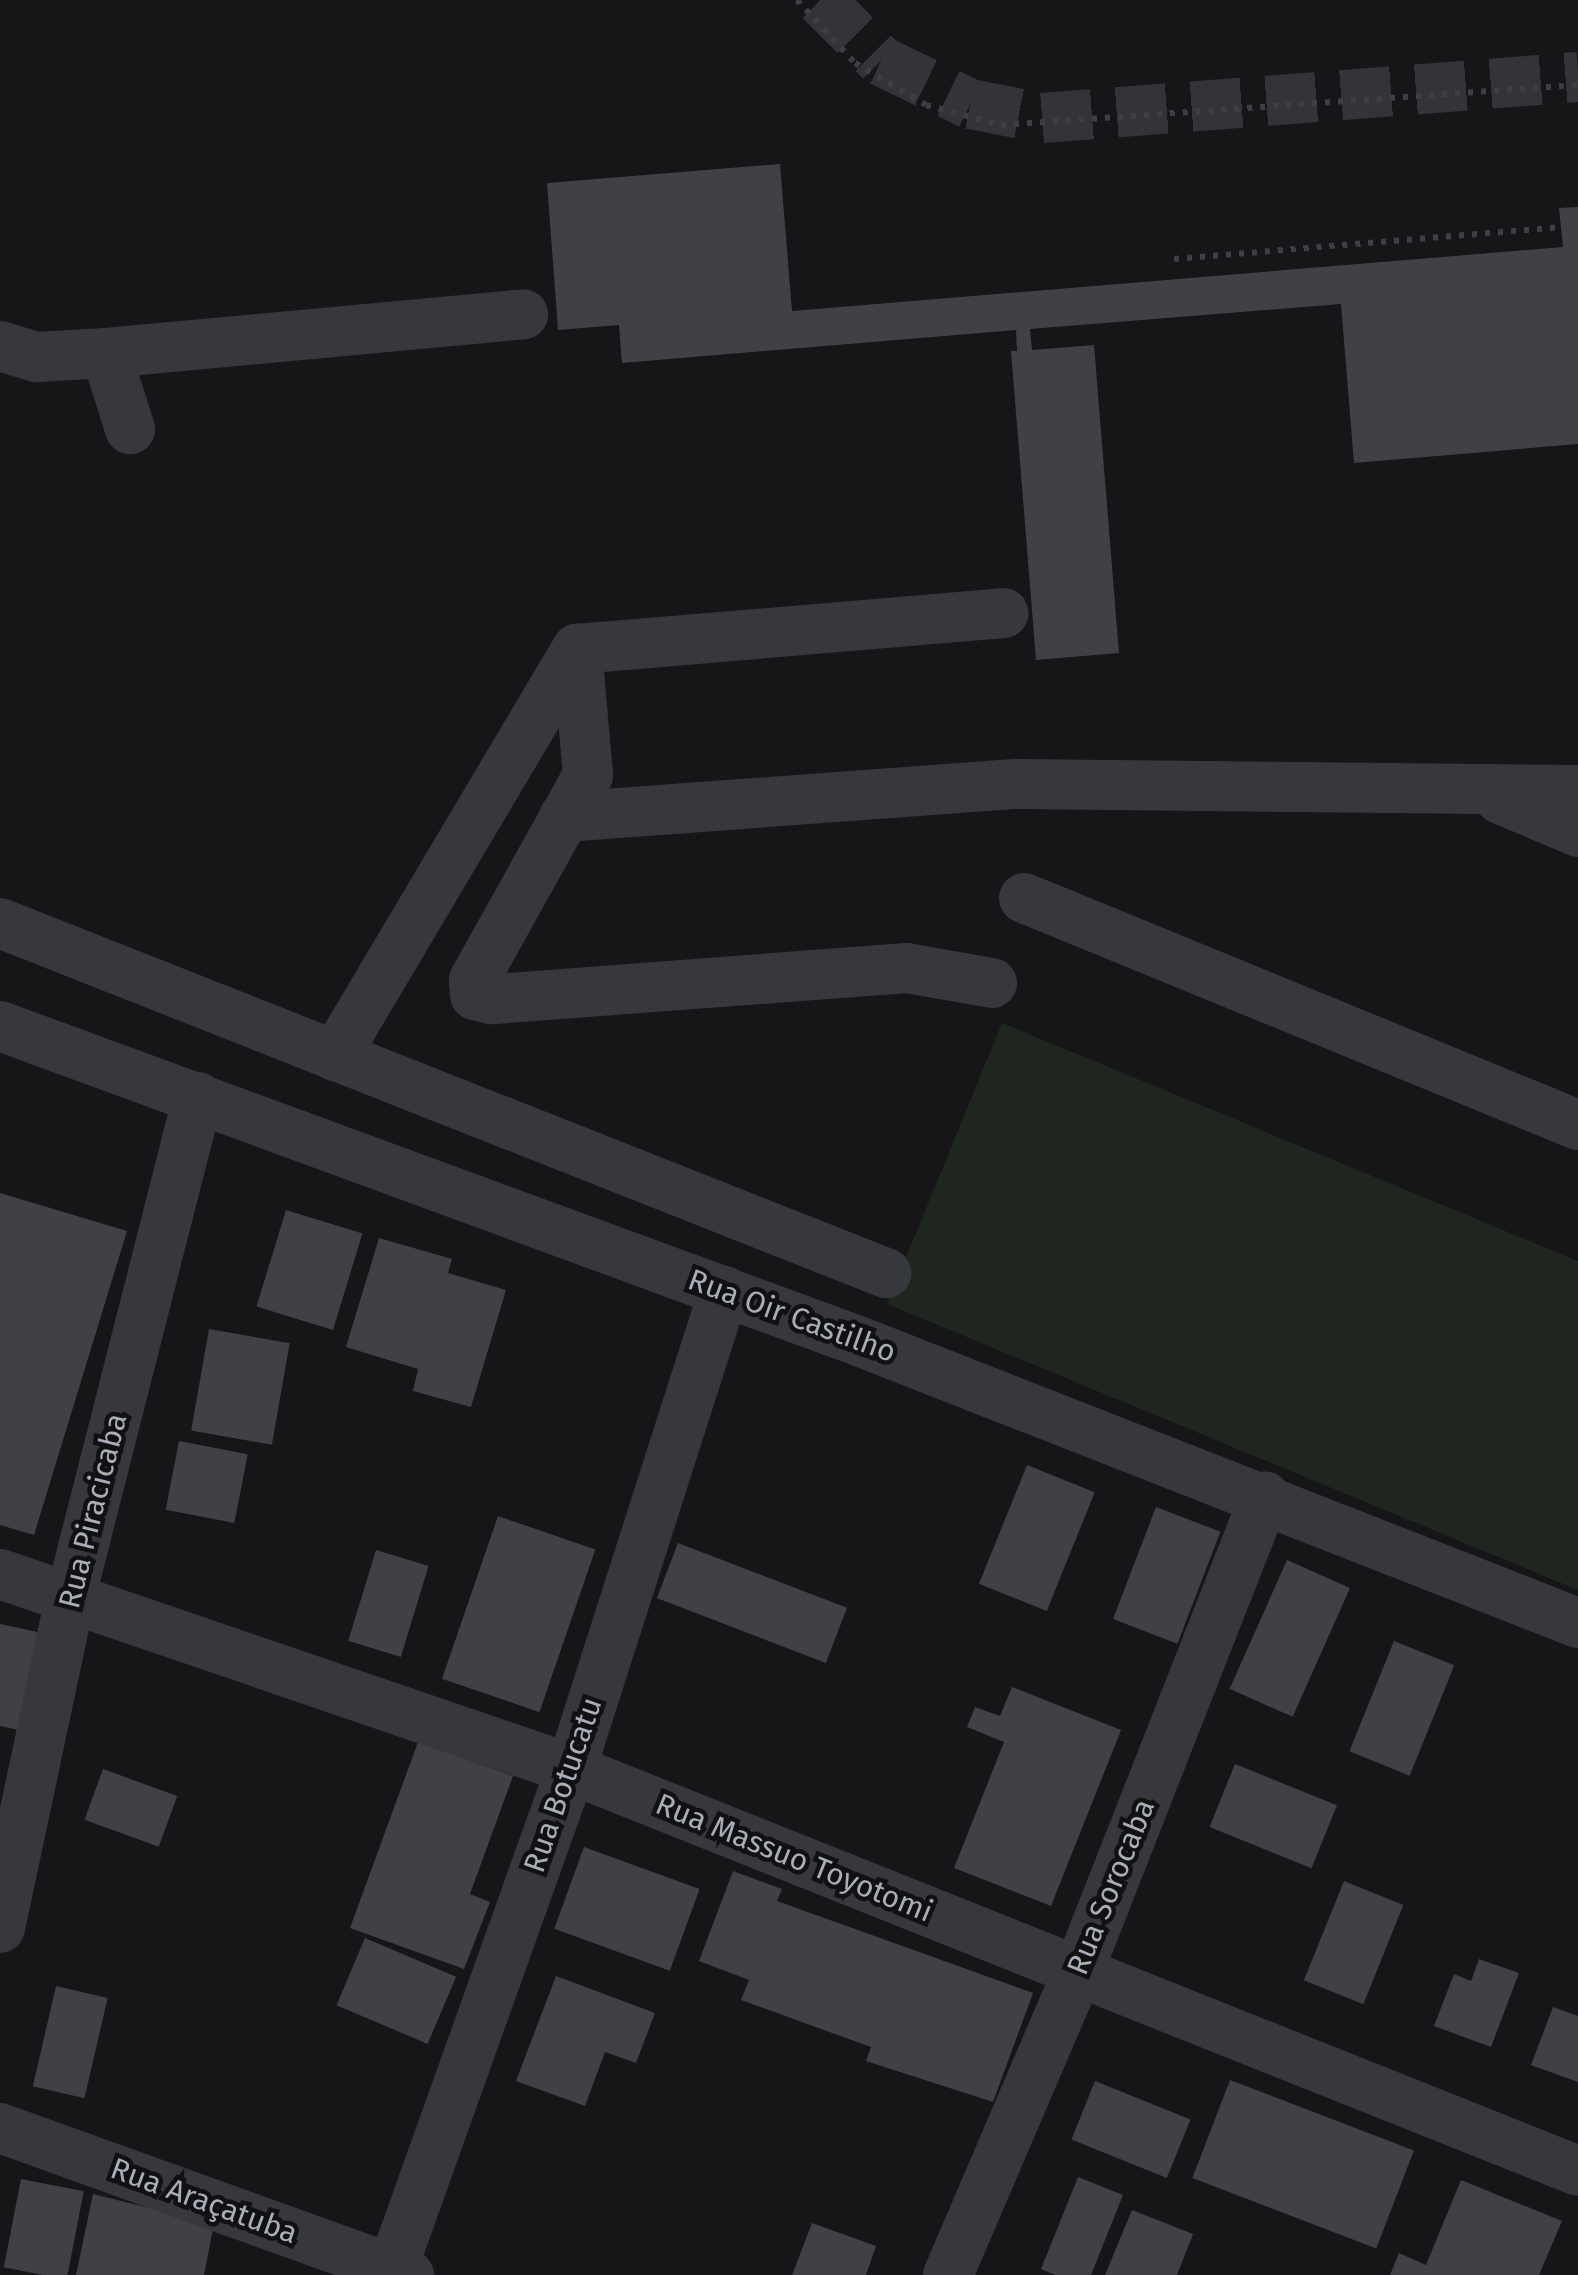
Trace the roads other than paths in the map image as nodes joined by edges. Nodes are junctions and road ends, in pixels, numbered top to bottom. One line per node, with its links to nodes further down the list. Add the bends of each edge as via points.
1 (523, 314): 3 (street)
2 (0, 346): 3 (street, via 38,356)
3 (106, 353): 4 (street)
4 (130, 430)
5 (1003, 613): 6 (street)
6 (577, 648): 9 (street, via 588,776); 15 (street)
7 (1479, 790): 8 (street); 9 (street, via 1018,784); 10 (street)
8 (1578, 790)
9 (564, 818): 13 (street, via 474,980 475,995 917,968)
10 (1578, 832)
11 (1024, 898): 17 (street)
12 (0, 923): 15 (street)
13 (992, 983)
14 (0, 1026): 16 (street, Rua Oir Castilho)
15 (335, 1056): 18 (street)
16 (198, 1097): 19 (street, Rua Oir Castilho); 22 (street, Rua Piracicaba)
17 (1578, 1125)
18 (886, 1273)
19 (724, 1291): 20 (street, Rua Oir Castilho); 24 (street, Rua Botucatu)
20 (1264, 1496): 23 (street, Rua Oir Castilho); 26 (street, Rua Sorocaba)
21 (0, 1574): 22 (street, Rua Massuo Toyotomi)
22 (70, 1599): 24 (street, Rua Massuo Toyotomi); 25 (street, Rua Piracicaba)
23 (1578, 1623)
24 (570, 1769): 26 (street, Rua Massuo Toyotomi); 29 (street, Rua Botucatu)
25 (0, 1928)
26 (1078, 1972): 28 (street, Rua Massuo Toyotomi); 30 (street, Rua Sorocaba)
27 (0, 2128): 29 (street, Rua Araçatuba)
28 (1578, 2171)
29 (397, 2273)
30 (948, 2275)

